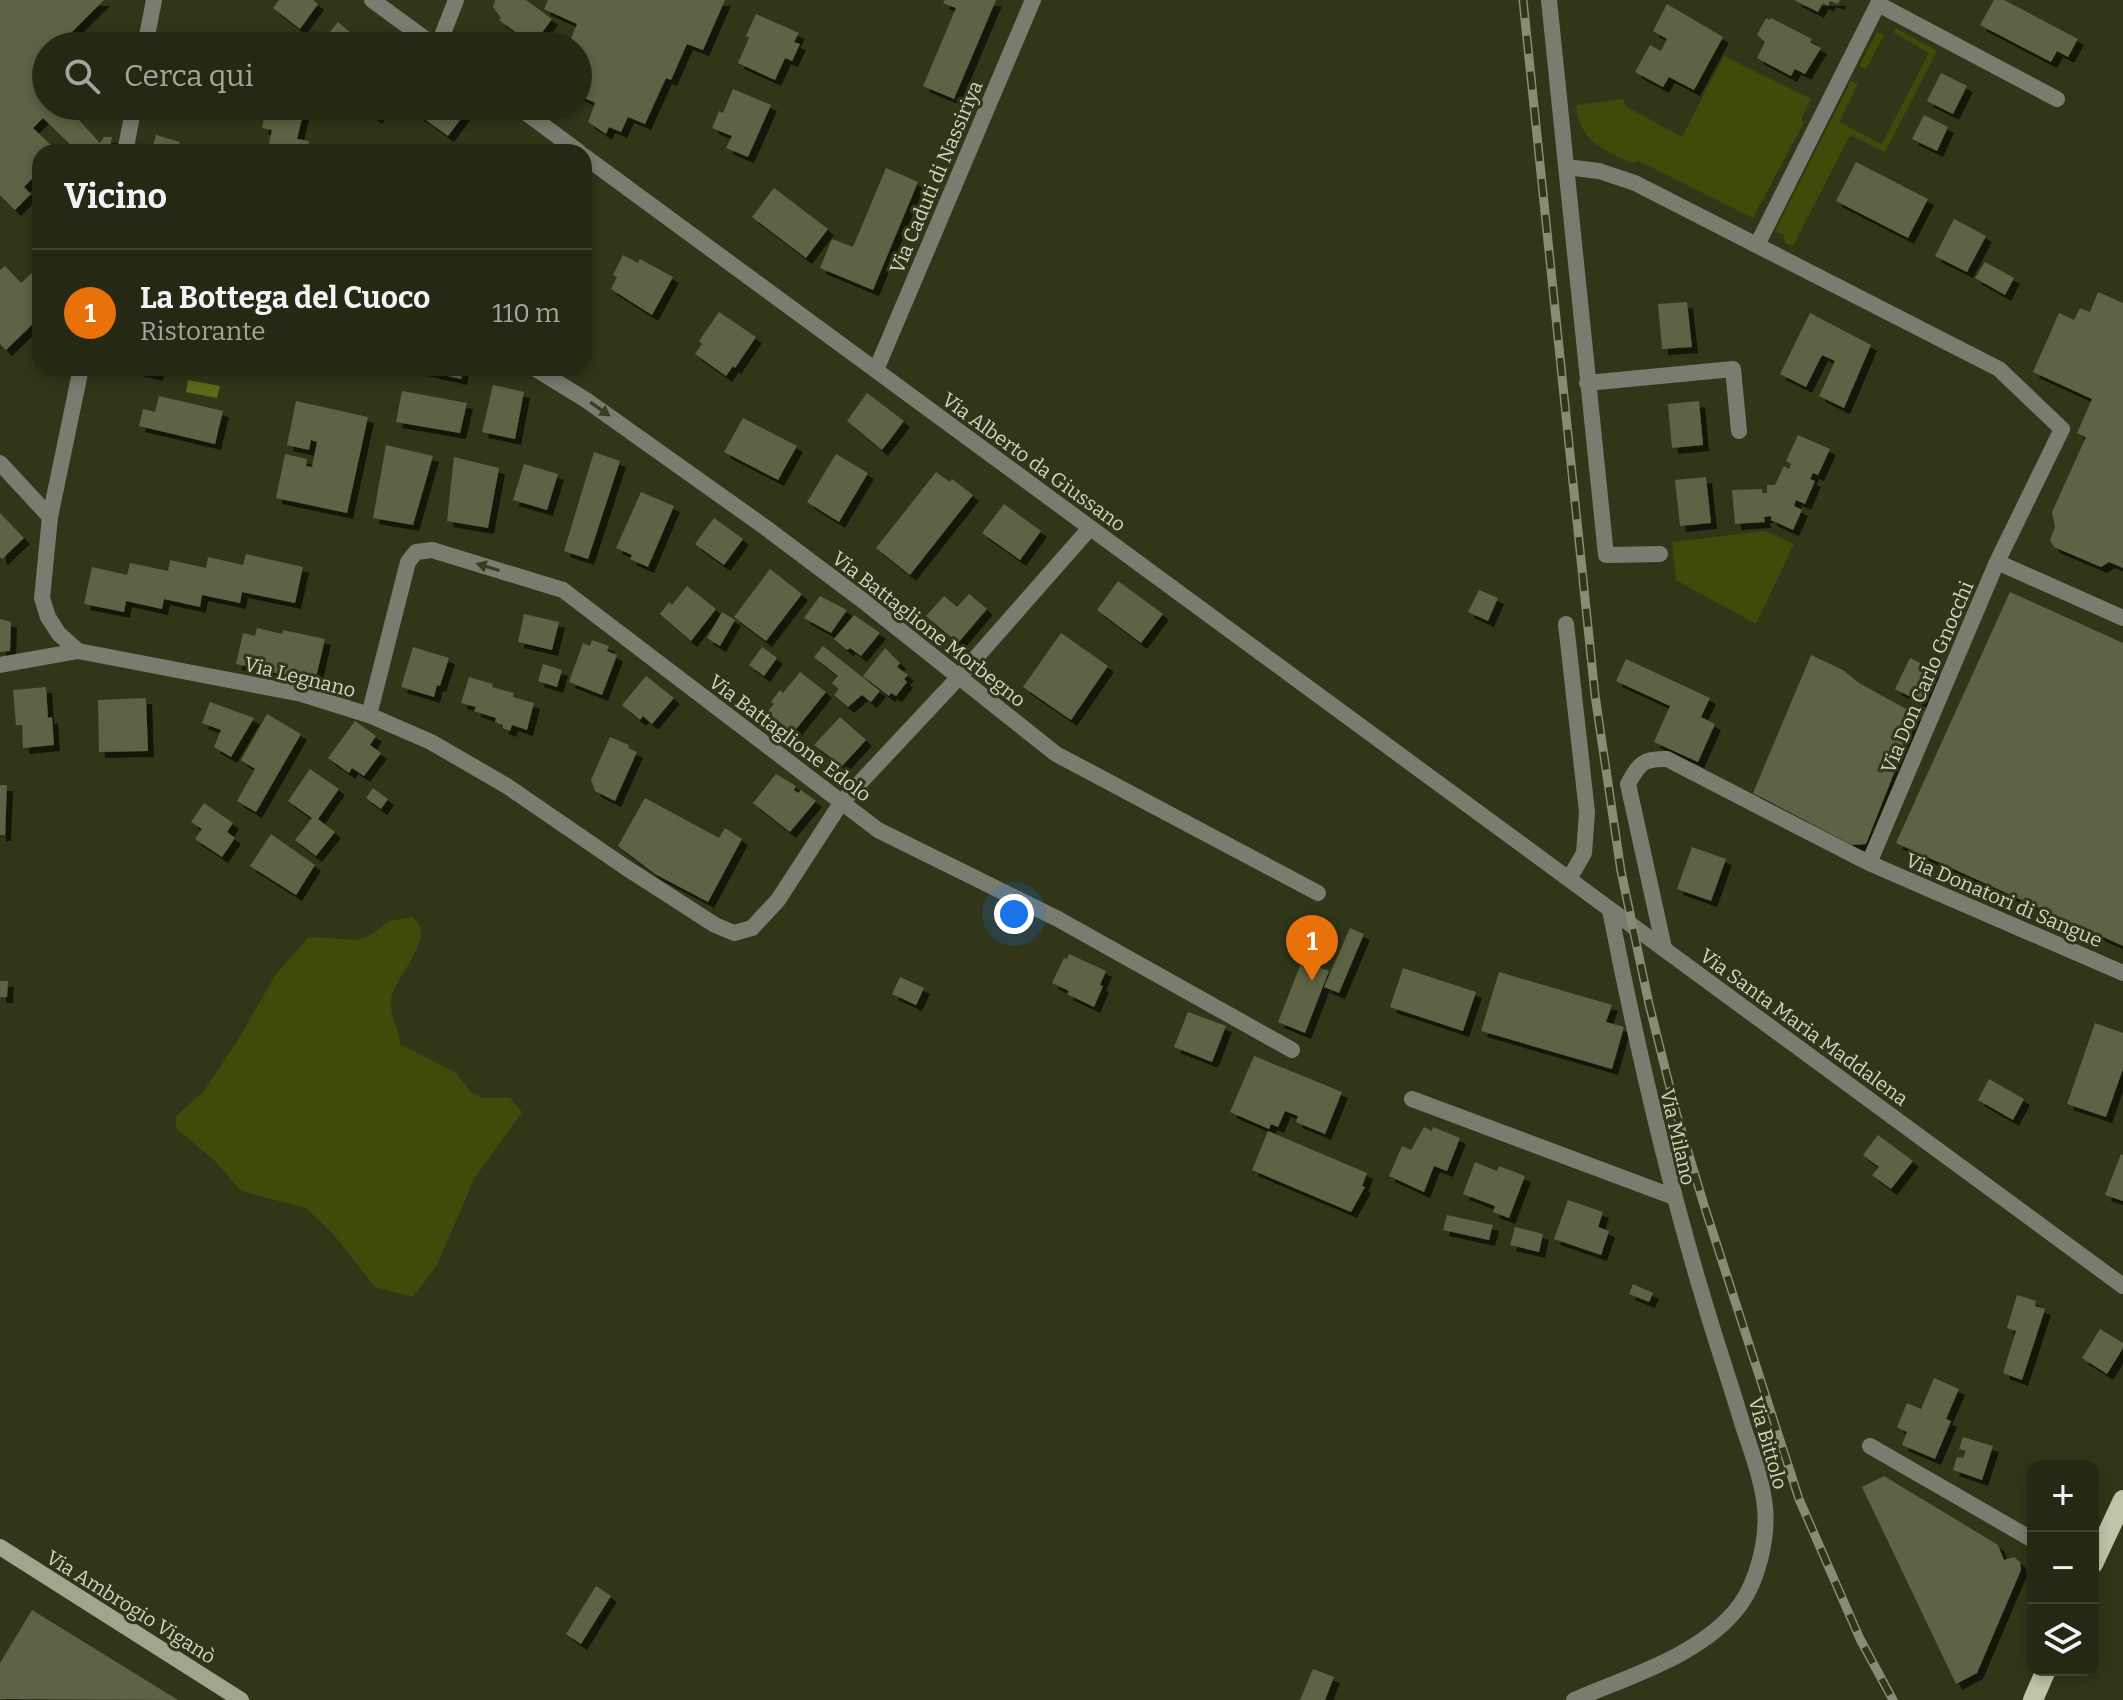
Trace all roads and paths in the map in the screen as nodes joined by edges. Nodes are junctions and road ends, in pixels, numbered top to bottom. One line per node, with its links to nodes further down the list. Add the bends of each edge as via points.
1 (154, 0): 7 (street)
2 (372, 0): 8 (street)
3 (456, 0): 9 (street)
4 (1033, 0): 18 (street, Via Caduti di Nassiriya)
5 (1549, 0): 16 (street)
6 (1879, 2): 10 (street); 17 (street)
7 (148, 32)
8 (417, 32)
9 (443, 32)
10 (2057, 99)
11 (131, 120): 13 (street)
12 (536, 120): 14 (street, Via Alberto da Giussano)
13 (127, 144)
14 (568, 144)
15 (592, 161): 18 (street, Via Alberto da Giussano)
16 (1566, 167): 17 (street, Via Don Carlo Gnocchi, via 1618,176); 21 (street)
17 (1757, 245): 27 (street, Via Don Carlo Gnocchi, via 1999,369 2062,429)
18 (876, 370): 25 (street, Via Alberto da Giussano)
19 (79, 376): 24 (street)
20 (547, 376): 32 (street, Via Battaglione Morbegno, one-way to 32, via 762,525)
21 (1587, 383): 22 (street, via 1733,369); 26 (street, via 1606,555)
22 (1739, 431)
23 (0, 463): 24 (street)
24 (50, 517): 30 (street, via 42,598 59,634)
25 (1090, 528): 32 (street); 34 (street, Via Alberto da Giussano)
26 (1660, 554)
27 (1997, 562): 28 (street); 36 (street, Via Don Carlo Gnocchi)
28 (2123, 618)
29 (1566, 624): 37 (street, via 1587,812 1584,853)
30 (78, 651): 31 (street); 33 (street, Via Legnano, via 302,694)
31 (0, 665)
32 (958, 678): 35 (street); 38 (street, Via Battaglione Morbegno, via 1056,754)
33 (369, 715): 35 (street, Via Legnano, via 431,742 507,786 734,933 752,928 778,900); 35 (street, Via Battaglione Edolo, one-way to 33, via 563,590 432,550 416,552 408,562)
34 (1460, 801): 37 (street, Via Santa Maria Maddalena)
35 (841, 803): 42 (street, Via Battaglione Edolo, via 878,830 1058,919)
36 (1869, 863): 40 (street, via 1667,759 1651,758 1628,784); 41 (street, Via Donatori di Sangue)
37 (1569, 879): 39 (street, Via Santa Maria Maddalena)
38 (1318, 893)
39 (1610, 910): 40 (street, Via Santa Maria Maddalena); 44 (street, Via Milano)
40 (1664, 948): 45 (street, Via Santa Maria Maddalena)
41 (2123, 973)
42 (1292, 1050)
43 (1412, 1099): 44 (street, Via Milano)
44 (1674, 1197): 53 (street, Via Bittolo, via 1760,1476 1766,1527 1753,1582 1713,1635)
45 (2123, 1286)
46 (1870, 1446): 48 (street)
47 (2123, 1500): 50 (main road)
48 (2027, 1537)
49 (0, 1547): 52 (main road, Via Ambrogio Viganò)
50 (2099, 1551)
51 (2043, 1676): 54 (main road)
52 (241, 1700)
53 (1574, 1700)
54 (2033, 1700)

